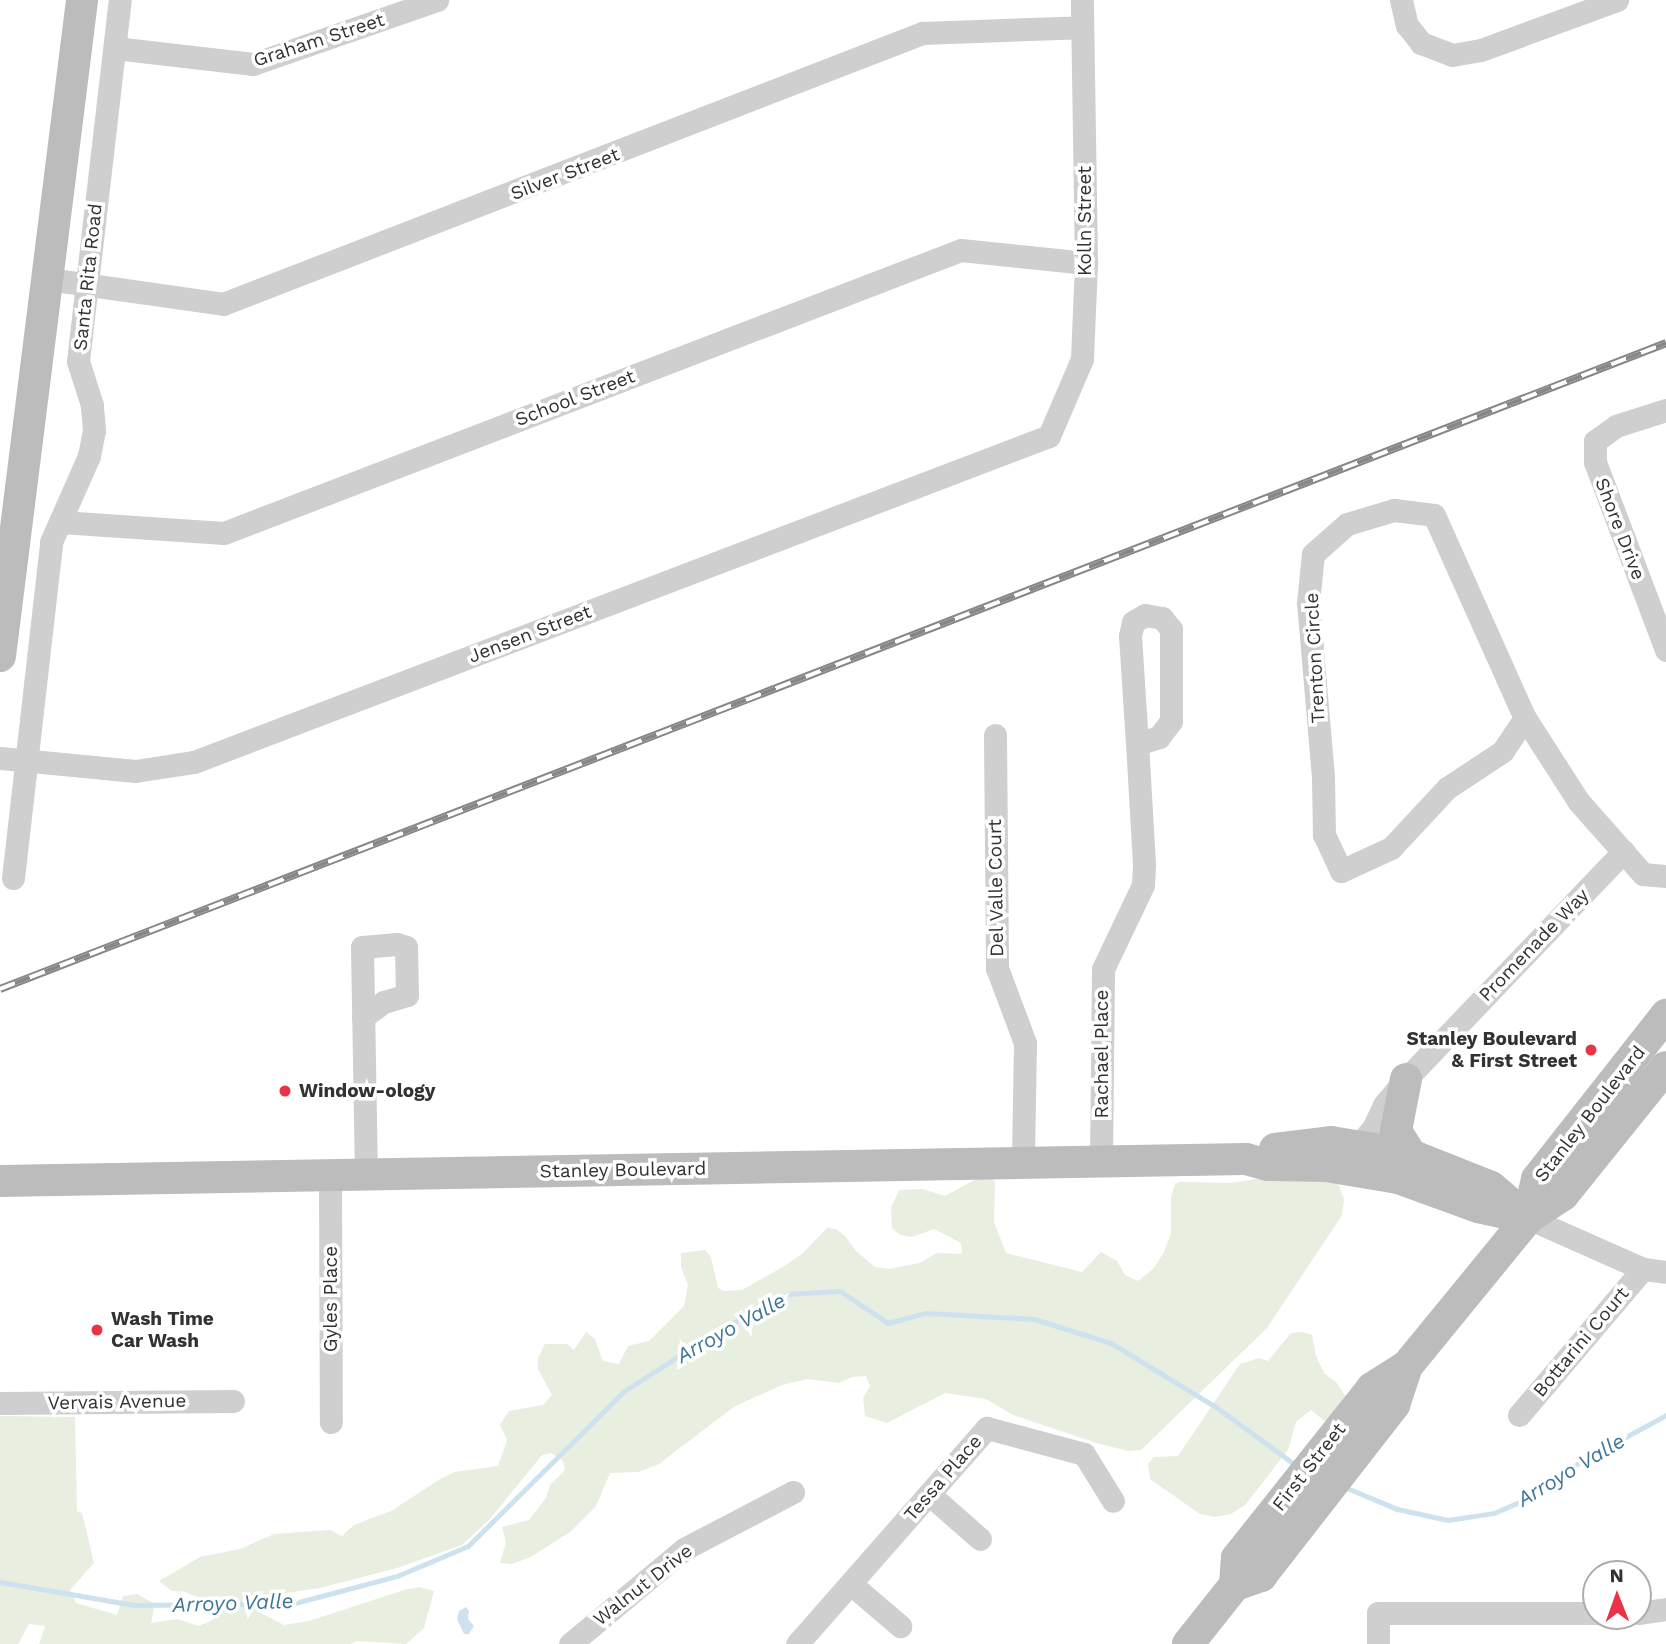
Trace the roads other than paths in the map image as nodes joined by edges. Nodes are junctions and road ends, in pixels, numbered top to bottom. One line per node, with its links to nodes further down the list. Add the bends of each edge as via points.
1 (82, 0): 10 (main road, Santa Rita Road)
2 (120, 0): 8 (street, Santa Rita Road)
3 (437, 0): 8 (street, Graham Street, via 254,64)
4 (1082, 0): 7 (street, Kolln Street)
5 (1401, 0): 6 (street, via 1407,24 1421,43 1452,55 1481,50)
6 (1617, 0)
7 (1082, 27): 9 (street, Kolln Street); 11 (street, Silver Street, via 922,33 223,304)
8 (115, 48): 11 (street, Santa Rita Road)
9 (1086, 263): 13 (street, Kolln Street, via 1082,359); 14 (street, School Street, via 961,250 224,533)
10 (47, 279): 11 (street, Silver Street); 16 (main road, Santa Rita Road)
11 (87, 285): 14 (street, Santa Rita Road, via 78,361 92,405 94,430 89,456)
12 (1666, 410): 15 (street, Shore Drive, via 1616,426 1595,441 1595,462)
13 (1049, 436): 21 (street, Jensen Street, via 194,762 135,771)
14 (61, 522): 21 (street, Santa Rita Road, via 51,542)
15 (1666, 650)
16 (0, 656)
17 (1525, 718): 17 (street, Trenton Circle, via 1434,515 1394,510 1347,524 1313,554 1308,603 1324,835 1341,871 1391,848 1447,788 1503,751); 22 (street, Trenton Circle, via 1579,802)
18 (995, 735): 32 (street, Del Valle Court, via 997,968 1025,1043)
19 (1136, 744): 19 (street, Rachael Place, via 1130,636 1133,622 1146,615 1162,618 1171,629 1171,722 1159,737); 33 (street, Rachael Place, via 1143,886 1103,969)
20 (0, 758): 21 (street, Jensen Street)
21 (25, 761): 24 (street, Santa Rita Road)
22 (1624, 851): 23 (street, via 1643,874); 28 (street, Promenade Way)
23 (1666, 876)
24 (13, 878)
25 (1666, 1015): 37 (main road, Stanley Boulevard, via 1537,1179)
26 (363, 1017): 35 (street)
27 (1666, 1067): 37 (main road, Stanley Boulevard, via 1563,1195)
28 (1406, 1079): 29 (street, Promenade Way); 30 (main road, via 1396,1131)
29 (1358, 1146): 30 (main road, Stanley Boulevard); 31 (main road, Stanley Boulevard, via 1331,1142 1267,1150)
30 (1411, 1155): 37 (main road, Stanley Boulevard, via 1491,1187)
31 (1247, 1160): 33 (main road, Stanley Boulevard); 37 (main road, Stanley Boulevard, via 1398,1178 1478,1207)
32 (1023, 1162): 33 (main road, Stanley Boulevard); 35 (main road, Stanley Boulevard)
33 (1101, 1162)
34 (330, 1175): 35 (main road, Stanley Boulevard); 36 (main road, Stanley Boulevard); 43 (street, Gyles Place)
35 (366, 1175)
36 (0, 1181)
37 (1528, 1218): 38 (street); 53 (main road, First Street)
38 (1643, 1269): 39 (street); 42 (street, Bottarini Court)
39 (1666, 1272)
40 (233, 1401): 41 (street, Vervais Avenue)
41 (0, 1403)
42 (1519, 1415)
43 (331, 1422)
44 (793, 1492): 51 (street, Walnut Drive, via 684,1549)
45 (929, 1494): 46 (street, Tessa Place, via 987,1428 1084,1454); 47 (street); 48 (street, Tessa Place)
46 (1113, 1501)
47 (980, 1539)
48 (851, 1584): 50 (street); 52 (street, Tessa Place)
49 (1582, 1613): 54 (street, via 1378,1613)
50 (901, 1626)
51 (570, 1644)
52 (797, 1644)
53 (1188, 1644)
54 (1378, 1644)

